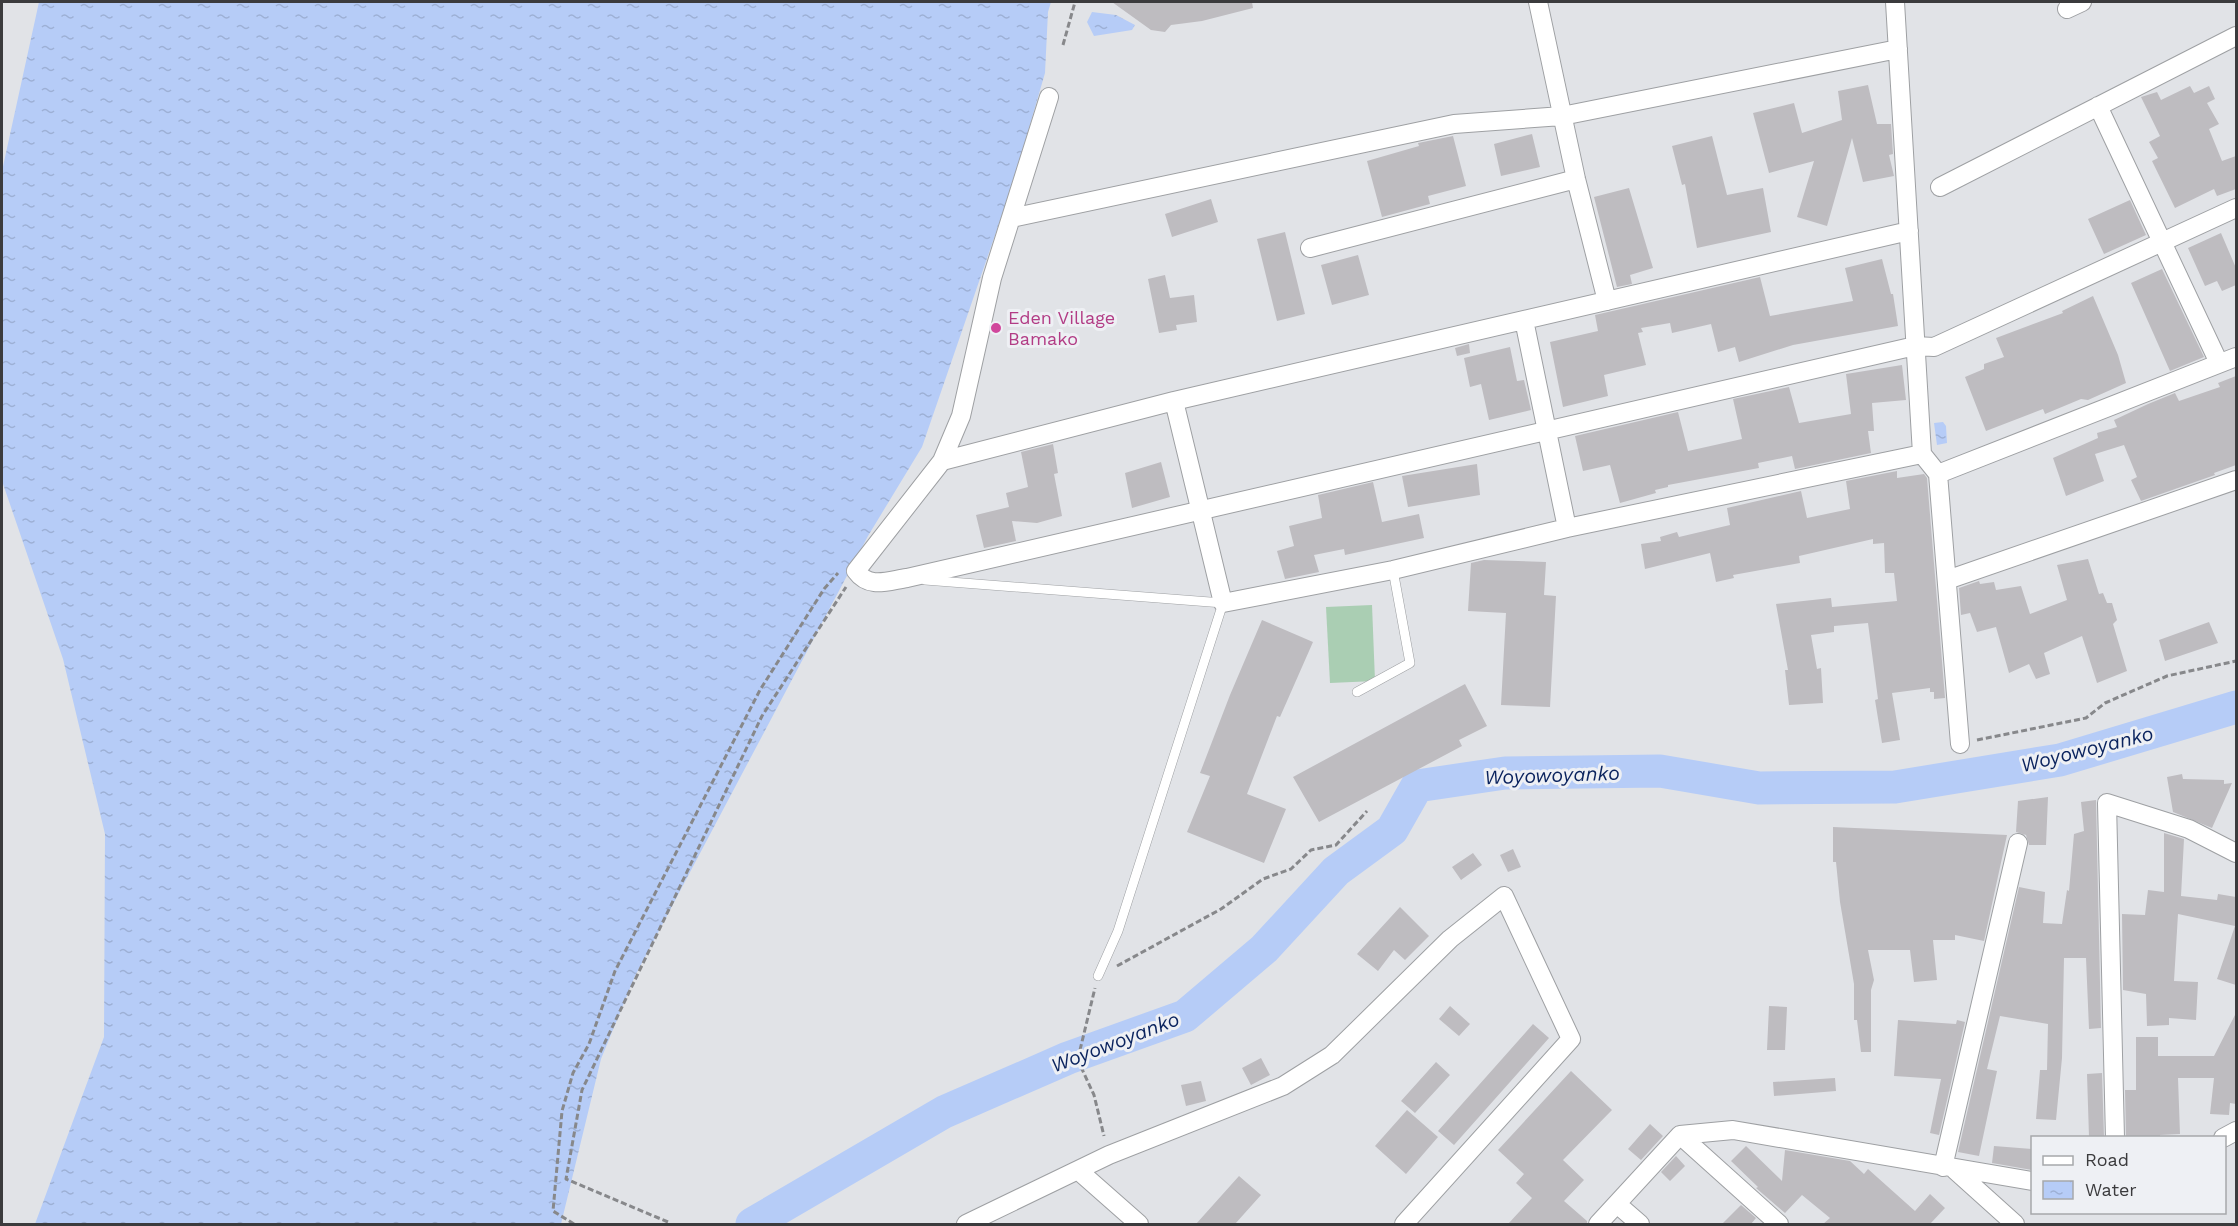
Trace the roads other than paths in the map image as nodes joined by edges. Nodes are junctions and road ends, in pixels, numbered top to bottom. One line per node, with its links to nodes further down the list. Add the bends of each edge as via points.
1 (1538, 2): 7 (street)
2 (1895, 2): 4 (street)
3 (2236, 36): 6 (street)
4 (1898, 49): 7 (street); 12 (street)
5 (1049, 97): 11 (street)
6 (2098, 106): 9 (street); 13 (street)
7 (1562, 116): 8 (street); 11 (street, via 1454,124)
8 (1576, 179): 14 (street); 15 (street)
9 (1940, 187)
10 (2236, 208): 13 (street)
11 (1011, 218): 23 (street, via 992,278 961,416)
12 (1909, 231): 15 (street); 17 (street)
13 (2162, 242): 17 (street, via 1934,347); 19 (street)
14 (1310, 248)
15 (1607, 301): 16 (street)
16 (1524, 320): 20 (street); 21 (street)
17 (1915, 346): 21 (street); 22 (street)
18 (2236, 357): 19 (street)
19 (2218, 363): 24 (street)
20 (1174, 401): 23 (street); 26 (street)
21 (1547, 431): 26 (street); 27 (street)
22 (1922, 454): 24 (street); 27 (street)
23 (942, 461): 29 (street, via 856,571 872,583)
24 (1938, 474): 30 (street)
25 (2236, 480): 30 (street)
26 (1201, 511): 29 (street); 31 (street)
27 (1567, 528): 28 (street)
28 (1393, 570): 31 (street); 32 (lane, via 1410,663)
29 (907, 578): 31 (lane)
30 (1947, 580): 33 (street)
31 (1223, 603): 36 (lane, via 1118,931)
32 (1357, 692)
33 (1960, 744)
34 (2018, 843): 39 (street)
35 (2236, 853): 38 (street, via 2189,829 2107,803)
36 (1098, 976)
37 (1680, 1135): 39 (street, via 1733,1130); 42 (street); 48 (street)
38 (2115, 1136)
39 (1949, 1168): 41 (street); 49 (street)
40 (1080, 1172): 43 (street); 44 (street); 45 (street, via 1109,1155 1283,1086 1332,1055 1450,939 1504,896 1571,1039)
41 (2031, 1181)
42 (1617, 1204): 46 (street); 47 (street)
43 (966, 1224)
44 (1139, 1224)
45 (1404, 1224)
46 (1598, 1224)
47 (1640, 1224)
48 (1779, 1224)
49 (2015, 1224)

